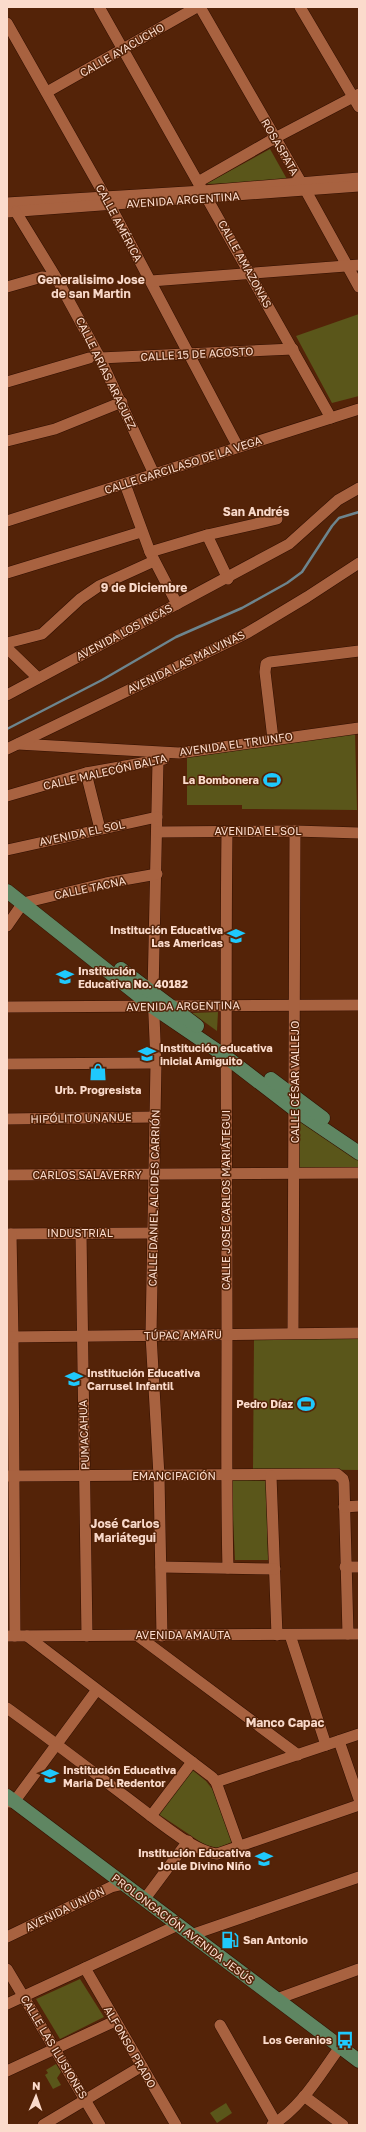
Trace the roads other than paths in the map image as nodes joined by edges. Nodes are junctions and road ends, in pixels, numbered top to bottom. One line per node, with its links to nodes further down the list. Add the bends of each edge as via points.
1 (99, 7): 6 (street, CALLE AMAZONAS)
2 (197, 7): 6 (street, CALLE AYACUCHO)
3 (200, 7): 10 (street, ROSASPATA)
4 (300, 7): 8 (street)
5 (7, 23): 7 (street, CALLE AMÉRICA)
6 (123, 49): 7 (street, CALLE AYACUCHO); 13 (street, CALLE AMAZONAS)
7 (47, 92): 14 (street, CALLE AMÉRICA)
8 (356, 95): 9 (street); 10 (street)
9 (359, 107)
10 (275, 138): 12 (street, ROSASPATA); 13 (street)
11 (358, 182): 12 (street, AVENIDA ARGENTINA)
12 (304, 187): 13 (street, AVENIDA ARGENTINA, via 249,191); 16 (street, ROSASPATA)
13 (203, 190): 14 (street, AVENIDA ARGENTINA); 17 (street, CALLE AMAZONAS)
14 (108, 200): 15 (street, AVENIDA ARGENTINA); 19 (street, CALLE AMÉRICA)
15 (9, 205): 18 (street, CALLE ARIAS ARAGUEZ)
16 (354, 265): 17 (street); 21 (street, ROSASPATA)
17 (250, 272): 19 (street); 22 (street, CALLE AMAZONAS)
18 (57, 279): 20 (street, via 42,277); 24 (street, CALLE ARIAS ARAGUEZ)
19 (151, 281): 23 (street, CALLE AMÉRICA)
20 (7, 287)
21 (359, 287)
22 (293, 349): 23 (street, CALLE 15 DE AGOSTO); 28 (street, CALLE AMAZONAS)
23 (189, 354): 24 (street, CALLE 15 DE AGOSTO); 30 (street, CALLE AMÉRICA)
24 (95, 358): 25 (street, CALLE 15 DE AGOSTO); 26 (street, CALLE ARIAS ARAGUEZ)
25 (7, 381)
26 (122, 402): 29 (street, via 55,429); 31 (street, CALLE ARIAS ARAGUEZ)
27 (359, 410): 28 (street, CALLE GARCILASO DE LA VEGA)
28 (331, 418): 30 (street, CALLE GARCILASO DE LA VEGA)
29 (7, 441)
30 (238, 446): 31 (street, CALLE GARCILASO DE LA VEGA)
31 (154, 474): 32 (street, CALLE GARCILASO DE LA VEGA)
32 (125, 484): 35 (street, CALLE GARCILASO DE LA VEGA); 36 (street)
33 (359, 488): 41 (street, AVENIDA LOS INCAS, via 338,500 290,544)
34 (277, 519): 37 (street)
35 (7, 521)
36 (141, 532): 38 (street); 40 (street)
37 (207, 535): 38 (street); 41 (street)
38 (152, 557): 42 (street); 43 (street, via 80,599 42,634)
39 (359, 563): 50 (street, AVENIDA LAS MALVINAS, via 247,633)
40 (7, 573)
41 (228, 579): 42 (street, AVENIDA LOS INCAS)
42 (177, 604): 46 (street, AVENIDA LOS INCAS)
43 (7, 643)
44 (7, 648): 46 (street)
45 (359, 651): 49 (street, via 266,664)
46 (38, 678): 47 (street, AVENIDA LOS INCAS)
47 (7, 695)
48 (359, 728): 49 (street, AVENIDA EL TRIUNFO)
49 (273, 739): 51 (street, AVENIDA EL TRIUNFO)
50 (12, 747): 51 (street, AVENIDA EL TRIUNFO)
51 (179, 753): 52 (street, CALLE MALECÓN BALTA)
52 (158, 761): 53 (street, CALLE MALECÓN BALTA); 55 (street, CALLE DANIEL ALCIDES CARRIÓN)
53 (86, 774): 54 (street, CALLE MALECÓN BALTA); 56 (street)
54 (7, 796)
55 (157, 817): 56 (street, AVENIDA EL SOL); 58 (street, CALLE DANIEL ALCIDES CARRIÓN)
56 (100, 829): 61 (street, AVENIDA EL SOL)
57 (295, 831): 59 (street, AVENIDA EL SOL); 60 (street, AVENIDA EL SOL); 68 (street, CALLE CÉSAR VALLEJO)
58 (157, 832): 59 (street, AVENIDA EL SOL); 62 (street, CALLE DANIEL ALCIDES CARRIÓN)
59 (227, 832): 71 (street, CALLE JOSÉ CARLOS MARIÁTEGUI)
60 (359, 833)
61 (7, 850)
62 (157, 874): 65 (street, CALLE TACNA); 67 (street, CALLE DANIEL ALCIDES CARRIÓN)
63 (7, 883): 65 (main road)
64 (7, 891): 65 (main road)
65 (27, 902): 66 (street); 67 (main road)
66 (7, 926)
67 (153, 1000): 70 (main road); 72 (street, AVENIDA ARGENTINA); 73 (main road); 74 (street, CALLE DANIEL ALCIDES CARRIÓN)
68 (294, 1005): 69 (street, AVENIDA ARGENTINA); 71 (street, AVENIDA ARGENTINA); 76 (street, CALLE CÉSAR VALLEJO)
69 (359, 1005)
70 (171, 1006): 71 (street, AVENIDA ARGENTINA); 73 (main road)
71 (225, 1006): 73 (street, CALLE JOSÉ CARLOS MARIÁTEGUI)
72 (7, 1007)
73 (225, 1052): 76 (main road); 82 (street, CALLE JOSÉ CARLOS MARIÁTEGUI)
74 (156, 1063): 75 (street); 77 (street, CALLE DANIEL ALCIDES CARRIÓN)
75 (7, 1064)
76 (294, 1103): 79 (main road); 80 (main road); 83 (street, CALLE CÉSAR VALLEJO)
77 (155, 1117): 78 (street, HIPÓLITO UNANUE); 85 (street, CALLE DANIEL ALCIDES CARRIÓN)
78 (7, 1119)
79 (359, 1144)
80 (359, 1153)
81 (359, 1172): 83 (street, CARLOS SALAVERRY)
82 (225, 1174): 83 (street, CARLOS SALAVERRY); 85 (street, CARLOS SALAVERRY); 90 (street, CALLE JOSÉ CARLOS MARIÁTEGUI)
83 (295, 1174): 91 (street, CALLE CÉSAR VALLEJO)
84 (7, 1175): 85 (street, CARLOS SALAVERRY)
85 (154, 1175): 87 (street, CALLE DANIEL ALCIDES CARRIÓN)
86 (80, 1233): 87 (street, INDUSTRIAL); 88 (street, INDUSTRIAL); 93 (street, PUMACAHUA)
87 (153, 1233): 92 (street, CALLE DANIEL ALCIDES CARRIÓN)
88 (9, 1234): 94 (street)
89 (359, 1333): 91 (street, TÚPAC AMARU)
90 (227, 1334): 91 (street, TÚPAC AMARU); 92 (street, TÚPAC AMARU); 98 (street, CALLE JOSÉ CARLOS MARIÁTEGUI)
91 (293, 1334)
92 (151, 1335): 93 (street, TÚPAC AMARU); 97 (street, CALLE DANIEL ALCIDES CARRIÓN)
93 (81, 1336): 94 (street, TÚPAC AMARU); 96 (street, PUMACAHUA)
94 (10, 1337): 95 (street)
95 (11, 1476): 96 (street, EMANCIPACIÓN); 110 (street)
96 (85, 1476): 97 (street, EMANCIPACIÓN); 112 (street, PUMACAHUA)
97 (159, 1476): 98 (street, EMANCIPACIÓN); 102 (street, CALLE DANIEL ALCIDES CARRIÓN)
98 (225, 1476): 99 (street, EMANCIPACIÓN); 105 (street, CALLE JOSÉ CARLOS MARIÁTEGUI)
99 (271, 1476): 101 (street, EMANCIPACIÓN, via 340,1476 344,1484); 106 (street)
100 (359, 1506): 101 (street)
101 (344, 1507): 103 (street)
102 (161, 1567): 105 (street); 114 (street, CALLE DANIEL ALCIDES CARRIÓN)
103 (345, 1567): 104 (street); 109 (street)
104 (359, 1567)
105 (228, 1568): 106 (street)
106 (274, 1569): 107 (street)
107 (277, 1635): 108 (street, AVENIDA AMAUTA); 114 (street, AVENIDA AMAUTA)
108 (290, 1635): 109 (street, AVENIDA AMAUTA); 120 (street)
109 (356, 1635)
110 (11, 1636): 111 (street, AVENIDA AMAUTA)
111 (27, 1636): 112 (street, AVENIDA AMAUTA); 115 (street)
112 (87, 1636): 113 (street, AVENIDA AMAUTA)
113 (138, 1636): 114 (street, AVENIDA AMAUTA); 121 (street)
114 (162, 1636)
115 (96, 1691): 119 (street); 122 (street)
116 (7, 1708): 119 (street)
117 (359, 1734): 118 (street)
118 (339, 1741): 120 (street); 124 (street)
119 (56, 1744): 125 (street); 127 (street)
120 (326, 1745): 121 (street)
121 (298, 1755): 123 (street)
122 (192, 1762): 123 (street); 127 (street)
123 (216, 1782): 129 (street)
124 (359, 1799)
125 (9, 1800): 131 (main road, PROLONGACIÓN AVENIDA JESÚS)
126 (359, 1805): 129 (street)
127 (151, 1816): 128 (street)
128 (188, 1841): 129 (street, via 204,1851 217,1854); 132 (street)
129 (239, 1846)
130 (359, 1877): 134 (street)
131 (124, 1884): 132 (main road, PROLONGACIÓN AVENIDA JESÚS); 135 (street, AVENIDA UNIÓN, via 111,1887)
132 (144, 1900): 133 (main road, PROLONGACIÓN AVENIDA JESÚS)
133 (178, 1925): 134 (main road, PROLONGACIÓN AVENIDA JESÚS); 136 (street)
134 (191, 1935): 140 (main road, PROLONGACIÓN AVENIDA JESÚS)
135 (7, 1937)
136 (84, 1968): 139 (street); 142 (street, ALFONSO PRADO)
137 (7, 1969): 139 (street, CALLE LAS ILUSIONES)
138 (359, 1969): 140 (street)
139 (24, 1997): 141 (street); 145 (street, CALLE LAS ILUSIONES)
140 (277, 1999): 144 (main road, PROLONGACIÓN AVENIDA JESÚS)
141 (7, 2004)
142 (115, 2021): 145 (street); 147 (street, ALFONSO PRADO)
143 (220, 2025): 151 (street)
144 (340, 2047): 146 (main road, PROLONGACIÓN AVENIDA JESÚS); 149 (street)
145 (54, 2049): 148 (street); 150 (street, CALLE LAS ILUSIONES)
146 (359, 2061)
147 (142, 2066): 150 (street); 154 (street, ALFONSO PRADO)
148 (7, 2070)
149 (304, 2096): 151 (street); 155 (street)
150 (85, 2100): 152 (street); 153 (street, CALLE LAS ILUSIONES)
151 (274, 2124)
152 (43, 2125)
153 (100, 2125)
154 (176, 2125)
155 (344, 2125)

